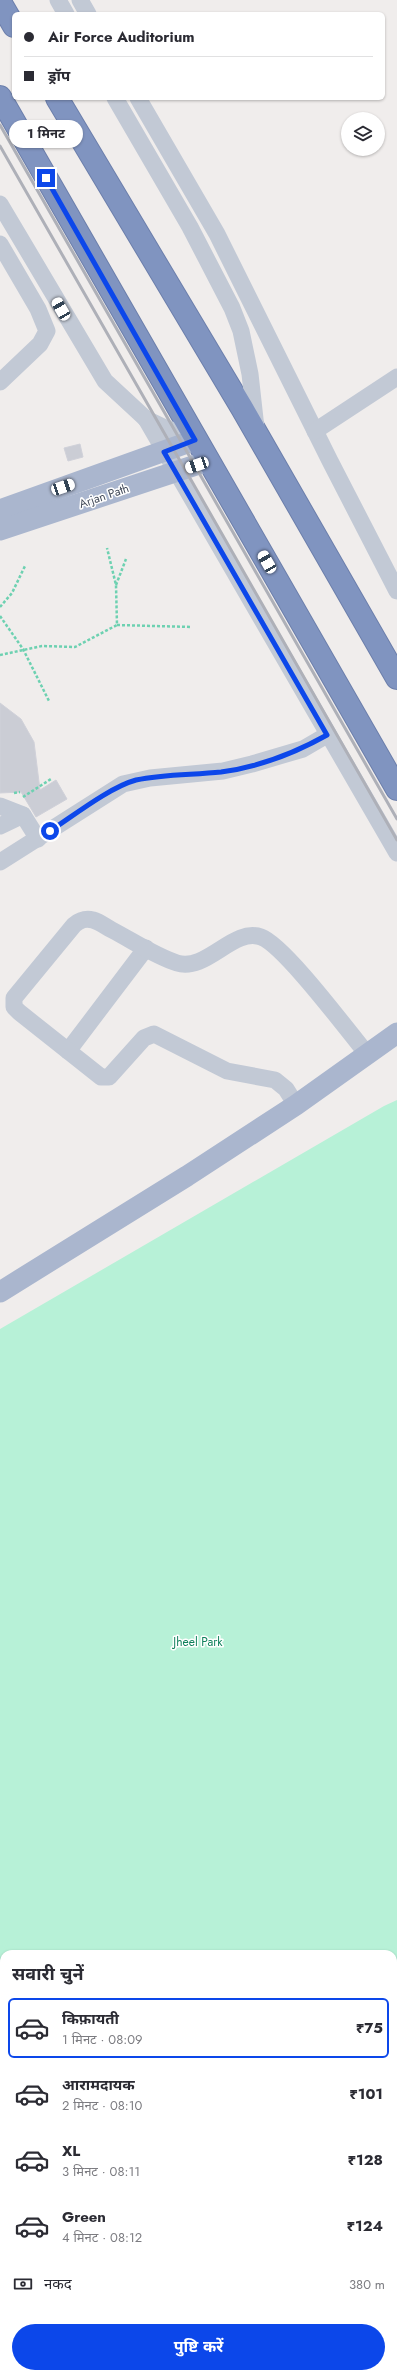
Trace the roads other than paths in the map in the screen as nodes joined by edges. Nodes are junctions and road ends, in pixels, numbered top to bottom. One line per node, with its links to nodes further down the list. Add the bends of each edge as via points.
1 (58, 0): 4 (street)
2 (80, 0): 5 (street)
3 (0, 2): 6 (highway)
4 (65, 12)
5 (87, 12)
6 (12, 23)
7 (0, 97): 18 (highway)
8 (58, 100): 17 (highway)
9 (116, 100): 17 (street, via 190,227 232,308 241,331 250,374)
10 (139, 100): 16 (street, via 217,234)
11 (0, 204): 15 (street, via 105,381)
12 (0, 244): 14 (street, via 38,309 47,331 40,344)
13 (397, 377): 16 (street)
14 (0, 382)
15 (146, 419): 18 (street); 19 (street)
16 (315, 431): 24 (street)
17 (256, 433): 25 (highway)
18 (194, 437): 19 (main road, Arjan Path); 20 (highway)
19 (164, 452): 21 (street); 22 (main road, Arjan Path)
20 (208, 461): 21 (main road, Arjan Path); 27 (highway)
21 (176, 472): 23 (main road, Arjan Path); 26 (street)
22 (0, 510)
23 (0, 530)
24 (397, 591)
25 (397, 678)
26 (327, 735): 31 (street, via 303,749 223,771 150,778 123,784); 32 (street)
27 (397, 789)
28 (0, 806): 29 (street)
29 (21, 807): 30 (street); 31 (street)
30 (0, 826)
31 (38, 839): 33 (street)
32 (397, 853)
33 (0, 862)
34 (146, 948): 36 (street); 36 (street, via 94,921 80,921 14,998 14,1007 19,1012); 38 (street, via 171,961 186,965 201,961 242,938 262,937 307,980)
35 (397, 1034): 38 (main road)
36 (68, 1051): 39 (street, via 106,1078 144,1038 154,1034 227,1071 275,1080 286,1089)
37 (397, 1051): 41 (main road)
38 (367, 1054): 39 (main road)
39 (296, 1105): 40 (main road)
40 (0, 1292)
41 (0, 1302)

